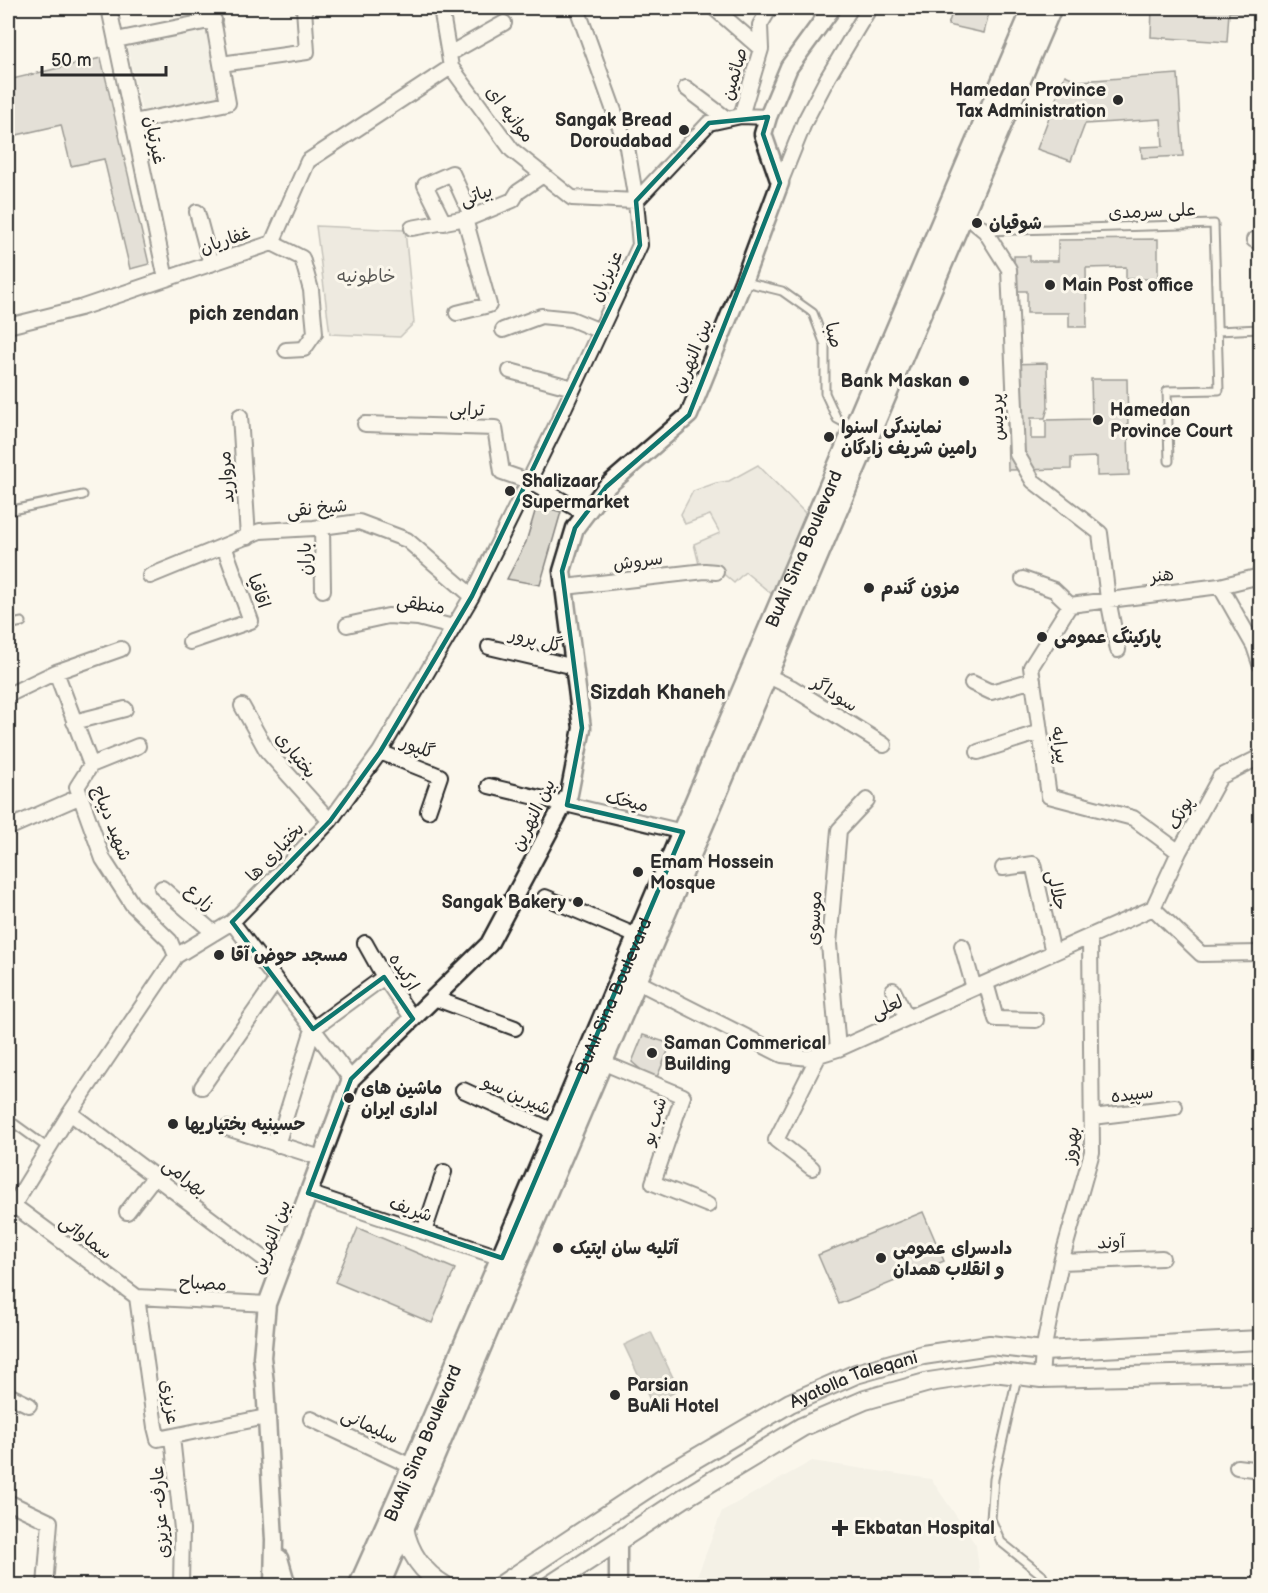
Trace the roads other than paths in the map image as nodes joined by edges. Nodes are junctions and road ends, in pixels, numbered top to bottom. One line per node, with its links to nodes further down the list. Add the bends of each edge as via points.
1 (109, 8): 13 (street, غیرتیان)
2 (304, 8): 16 (street, via 307,52)
3 (441, 8): 15 (street, موانیه ای)
4 (577, 8): 24 (street, عزیزیان, via 627,147)
5 (714, 8): 14 (street)
6 (770, 8): 14 (street, صائمین, via 760,25)
7 (832, 8): 19 (street, via 789,67)
8 (866, 8): 23 (street, via 805,121)
9 (1034, 8): 46 (main road, BuAli Sina Boulevard)
10 (1050, 8): 26 (main road, BuAli Sina Boulevard)
11 (213, 14): 13 (street); 16 (street)
12 (504, 23): 15 (street, غفاریان)
13 (116, 40): 21 (street, غیرتیان)
14 (761, 49): 18 (street, صائمین)
15 (450, 60): 22 (street, موانیه ای, via 512,150); 31 (street, غفاریان, via 308,161)
16 (221, 64): 21 (street, via 228,103)
17 (686, 88): 20 (street)
18 (741, 116): 19 (street); 20 (street)
19 (768, 117): 23 (street, via 763,134)
20 (727, 119): 24 (street, via 709,123)
21 (133, 122): 33 (street, غیرتیان)
22 (543, 175): 24 (street, موانیه ای, via 572,198); 27 (street, بیاتی, via 513,200)
23 (780, 183): 34 (street, بین النهرین)
24 (636, 201): 40 (street, عزیزیان, via 640,244)
25 (197, 212): 32 (street)
26 (963, 213): 30 (street, پردیس); 76 (main road, BuAli Sina Boulevard)
27 (469, 218): 28 (street, بیاتی); 28 (street, via 452,173 425,185); 35 (street, via 489,305)
28 (444, 223): 29 (street, بیاتی)
29 (412, 228)
30 (985, 231): 39 (lane, علی سرمدی, via 1214,224); 63 (street, پردیس, via 1009,269 1017,454 1033,481 1100,533)
31 (273, 243): 32 (street, غفاریان); 41 (street, via 302,258 312,290 315,333 303,349)
32 (211, 264): 33 (street, غفاریان)
33 (166, 279): 36 (street, غفاریان, via 80,308)
34 (743, 282): 46 (lane, صبا, via 782,291 813,313 825,345 825,393 837,419); 51 (street, بین النهرین, via 689,415 606,487)
35 (457, 313)
36 (8, 326)
37 (1260, 329): 39 (lane)
38 (503, 330): 40 (street, via 541,316 571,319)
39 (1217, 330): 47 (lane, via 1219,390 1167,391)
40 (600, 331): 43 (street, عزیزیان)
41 (286, 350)
42 (510, 371): 43 (street)
43 (573, 388): 48 (street, عزیزیان)
44 (240, 416): 53 (street, مروارید)
45 (365, 423): 48 (street, ترابی, via 495,428 502,472)
46 (855, 428): 97 (main road, BuAli Sina Boulevard)
47 (1169, 461)
48 (528, 481): 51 (street); 62 (street, بختیاری ها)
49 (83, 495): 50 (lane)
50 (8, 511)
51 (586, 514): 60 (street, بین النهرین, via 575,528 562,570)
52 (322, 527): 53 (street, شیخ نقی, via 260,531); 61 (street, باران); 62 (street, شیخ نقی, via 359,522 407,540)
53 (248, 537): 54 (street, شیخ نقی)
54 (224, 546): 56 (street, شیخ نقی); 69 (street, اقاقیا, via 251,621)
55 (716, 572): 60 (street, سروش)
56 (150, 576)
57 (1260, 576): 59 (street, هنر)
58 (1023, 579): 64 (street, via 1054,590)
59 (1220, 586): 63 (street, هنر); 73 (street)
60 (565, 588): 74 (street, بین النهرین)
61 (323, 590)
62 (471, 596): 68 (street, بختیاری ها)
63 (1108, 599): 64 (street); 72 (street, پردیس)
64 (1070, 605): 77 (street, پیرایه, via 1031,667)
65 (22, 621): 66 (lane)
66 (8, 625)
67 (347, 625): 68 (street, منطقی, via 388,616 418,618)
68 (453, 627): 86 (street, بختیاری ها)
69 (190, 642)
70 (489, 647): 74 (street, گل پرور)
71 (121, 649): 75 (street)
72 (1118, 650)
73 (1260, 664)
74 (575, 668): 93 (street, بین النهرین, via 582,728)
75 (56, 672): 79 (street); 82 (street, شهید دیباج)
76 (766, 675): 84 (street, سوداگر); 114 (main road, BuAli Sina Boulevard)
77 (1033, 680): 78 (street, via 991,692); 83 (street, پیرایه)
78 (972, 683)
79 (8, 695)
80 (242, 706): 95 (street, بختیاری, via 267,751)
81 (125, 710): 82 (street)
82 (74, 722): 89 (street, شهید دیباج)
83 (1040, 732): 87 (street); 98 (street, پیرایه, via 1049,796 1133,818)
84 (884, 745)
85 (138, 746): 89 (street)
86 (380, 752): 94 (street, گلپور, via 440,776); 95 (street, بختیاری ها)
87 (978, 752)
88 (1260, 757): 98 (street, پونک, via 1220,777)
89 (91, 765): 91 (street, شهید دیباج, via 77,787)
90 (489, 786): 93 (street, میخک)
91 (81, 796): 96 (street); 111 (street, شهید دیباج, via 103,859 132,904 170,941)
92 (867, 800): 123 (street, موسوی, via 839,830 829,944)
93 (564, 804): 97 (street, میخک); 117 (street, بین النهرین, via 489,944)
94 (428, 812)
95 (330, 821): 103 (street, بختیاری ها)
96 (8, 828)
97 (683, 832): 105 (main road, BuAli Sina Boulevard)
98 (1179, 852): 102 (street, پونک)
99 (1003, 868): 109 (street, جلالی, via 1033,864)
100 (162, 888): 104 (street, زارع)
101 (545, 897): 105 (street)
102 (1153, 908): 106 (street, لعلی); 110 (street, via 1201,954)
103 (232, 922): 104 (street, بختیاری ها); 113 (street)
104 (214, 933): 111 (street, بختیاری ها)
105 (639, 937): 134 (main road, BuAli Sina Boulevard)
106 (1090, 937): 109 (street, لعلی); 131 (street, بهروز)
107 (365, 943): 112 (street, ارکیده)
108 (962, 946): 115 (street)
109 (1053, 953): 115 (street, لعلی)
110 (1260, 953)
111 (176, 956): 130 (street, بختیاری ها)
112 (384, 977): 119 (street, ارکیده); 122 (street)
113 (276, 981): 122 (street); 127 (street)
114 (636, 981): 124 (street, لعلی, via 782,1055); 125 (main road, BuAli Sina Boulevard)
115 (980, 986): 118 (street, لعلی); 120 (street, via 996,1019)
116 (893, 990): 118 (street)
117 (434, 998): 119 (street, بین النهرین); 121 (street)
118 (907, 1018): 123 (street, لعلی)
119 (413, 1019): 126 (street, بین النهرین)
120 (1036, 1020)
121 (515, 1028)
122 (313, 1029): 126 (street); 135 (street)
123 (838, 1049): 124 (street, لعلی)
124 (819, 1055): 138 (street, via 776,1140)
125 (602, 1062): 142 (street, شب بو, via 682,1096 653,1183); 166 (main road, BuAli Sina Boulevard)
126 (351, 1079): 137 (street, بین النهرین)
127 (202, 1087)
128 (463, 1090): 134 (street, شیرین سو)
129 (1175, 1107): 131 (street, سپیده)
130 (70, 1113): 136 (street, بختیاری ها); 140 (street, بهرامی)
131 (1093, 1117): 148 (street, بهروز, via 1092,1152)
132 (8, 1119): 136 (lane)
133 (227, 1128): 135 (street)
134 (555, 1132): 146 (main road, BuAli Sina Boulevard)
135 (277, 1144): 137 (street)
136 (48, 1148): 143 (street, بختیاری ها)
137 (321, 1158): 141 (street, بین النهرین)
138 (812, 1168)
139 (444, 1172): 145 (street)
140 (154, 1177): 144 (street); 149 (street, بهرامی)
141 (308, 1193): 145 (street, شریف); 149 (street, بین النهرین)
142 (708, 1205)
143 (10, 1210): 150 (street, سماواتی)
144 (127, 1212)
145 (424, 1232): 146 (street, شریف)
146 (502, 1258): 162 (main road, BuAli Sina Boulevard)
147 (1162, 1258): 148 (street, آوند)
148 (1061, 1262): 153 (street, بهروز)
149 (279, 1270): 151 (street, بین النهرین)
150 (137, 1297): 151 (street, مصباح); 161 (street, عزیزی, via 155,1427 158,1439)
151 (267, 1304): 159 (street, بین النهرین, via 262,1357)
152 (1260, 1340): 153 (main road, Ayatolla Taleqani)
153 (1043, 1351): 156 (street, بهروز); 169 (main road, Ayatolla Taleqani, via 990,1345 923,1355 856,1374 801,1398 669,1474)
154 (1260, 1373): 156 (main road, Ayatolla Taleqani)
155 (1017, 1374): 156 (main road, Ayatolla Taleqani); 168 (main road, Ayatolla Taleqani, via 994,1372 929,1382 865,1400 802,1427); 179 (lane, via 994,1479 991,1519 1001,1542 1042,1575)
156 (1041, 1378)
157 (8, 1395): 158 (street)
158 (29, 1405)
159 (266, 1417): 161 (street, عزیزی); 167 (street, بین النهرین)
160 (311, 1419): 162 (street, سلیمانی)
161 (172, 1437): 171 (street, عارف- عزیزی, via 182,1529)
162 (413, 1467): 174 (main road, BuAli Sina Boulevard)
163 (1237, 1467): 164 (street)
164 (1260, 1470)
165 (8, 1502): 170 (street, via 50,1522)
166 (404, 1527): 175 (main road, BuAli Sina Boulevard); 176 (main road, via 417,1561)
167 (274, 1540): 172 (street); 173 (street)
168 (618, 1540): 177 (main road, Ayatolla Taleqani); 178 (street)
169 (504, 1584)
170 (45, 1586)
171 (181, 1586)
172 (273, 1586)
173 (287, 1586)
174 (360, 1586)
175 (378, 1586)
176 (445, 1586)
177 (549, 1586)
178 (618, 1586)
179 (1047, 1586)

